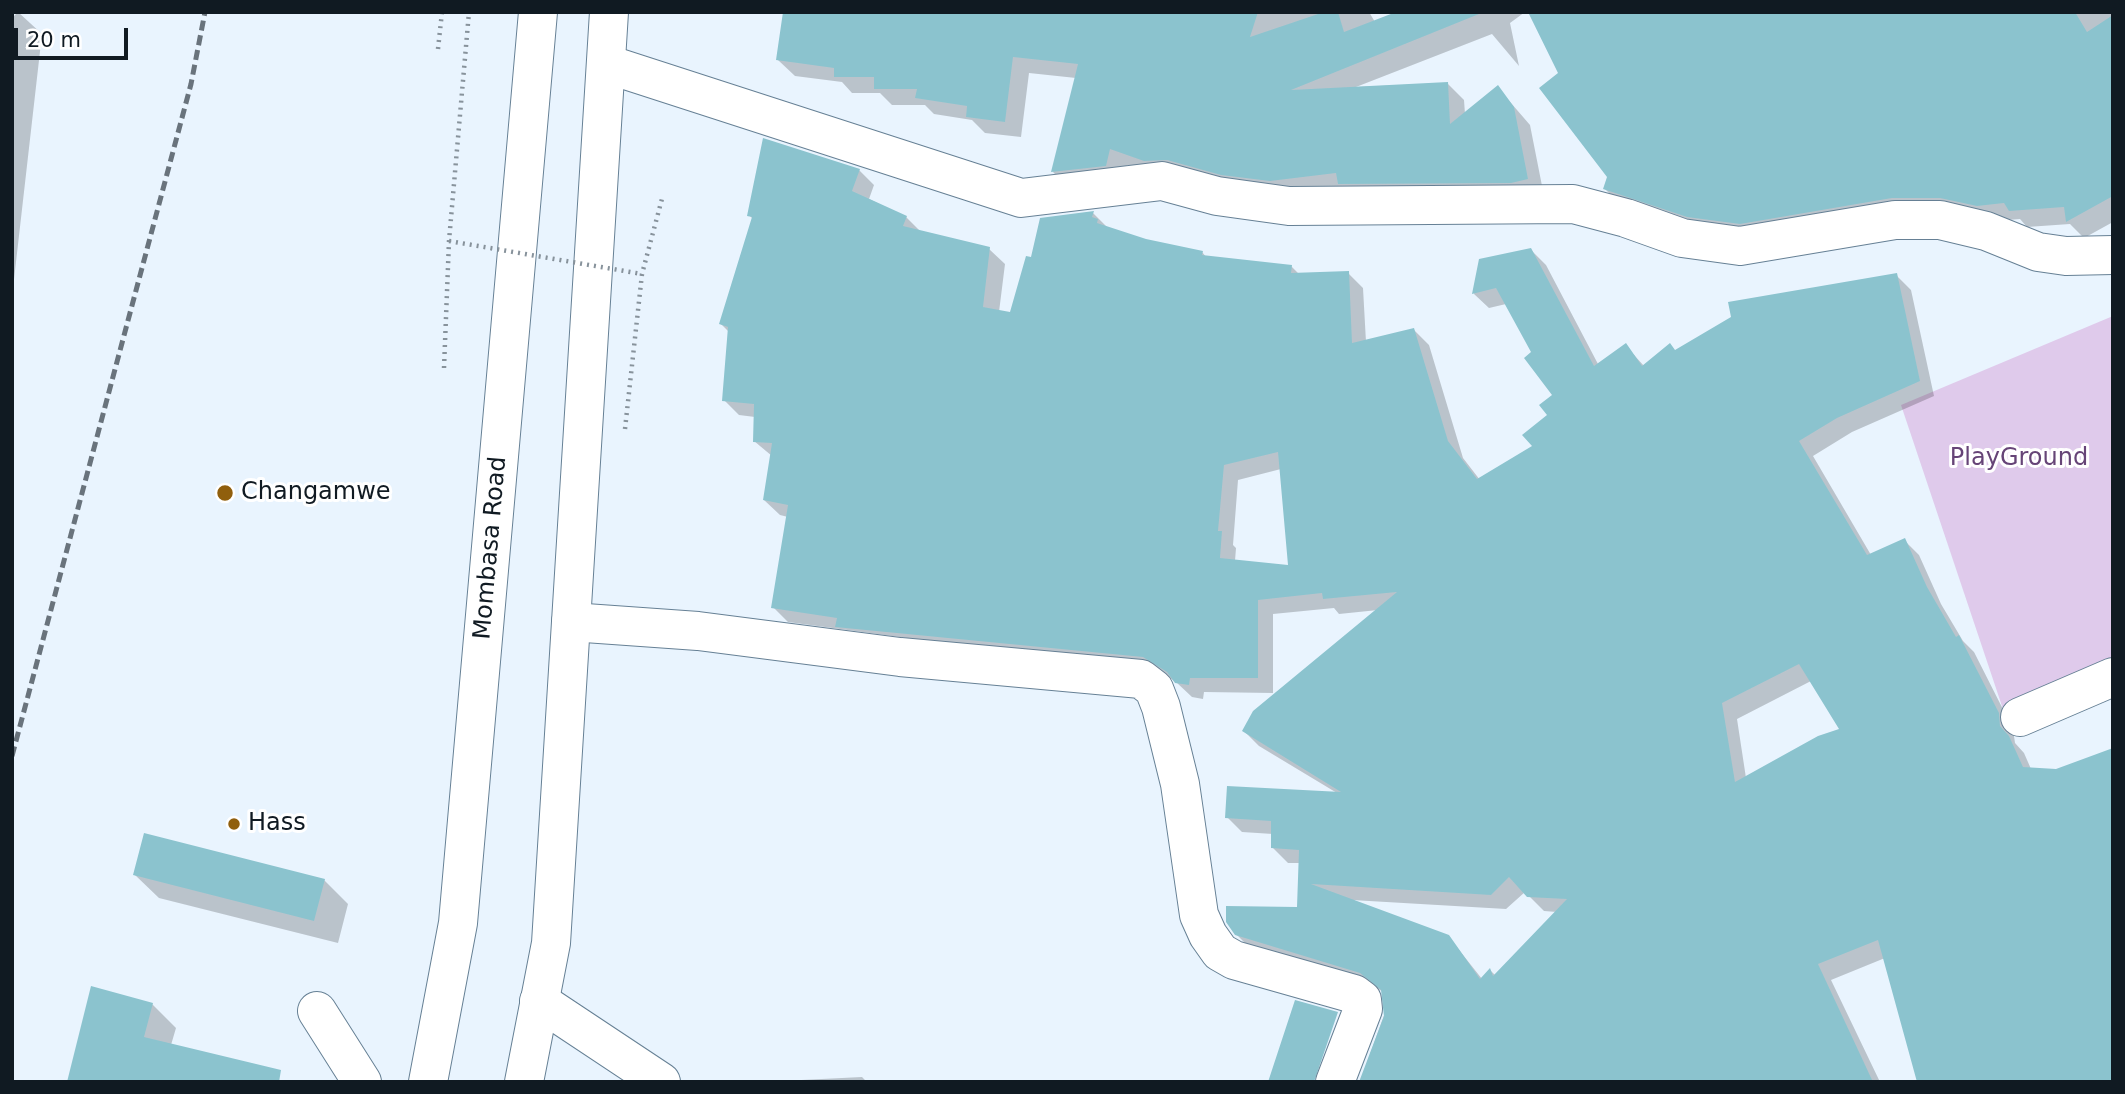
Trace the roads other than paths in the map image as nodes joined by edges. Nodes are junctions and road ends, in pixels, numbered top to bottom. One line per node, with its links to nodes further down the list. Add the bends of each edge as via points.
1 (538, 12): 11 (main road, Mombasa Road, via 458,923)
2 (609, 12): 3 (main road)
3 (607, 64): 4 (main road, via 1021,198 1162,181 1217,196 1289,206 1573,204 1682,238 1740,246 1895,220 1940,220 1986,231 2038,252); 5 (main road)
4 (2113, 255)
5 (571, 622): 8 (main road, via 551,943); 14 (main road, via 698,631 900,657 1141,679 1154,689 1161,707 1180,784 1199,915 1208,935 1220,952 1234,960 1354,993 1362,1000 1363,1009)
6 (2113, 677): 7 (main road)
7 (2021, 717)
8 (539, 1001): 12 (main road); 13 (main road)
9 (317, 1011): 10 (main road)
10 (362, 1082)
11 (428, 1082)
12 (524, 1082)
13 (661, 1082)
14 (1335, 1082)

